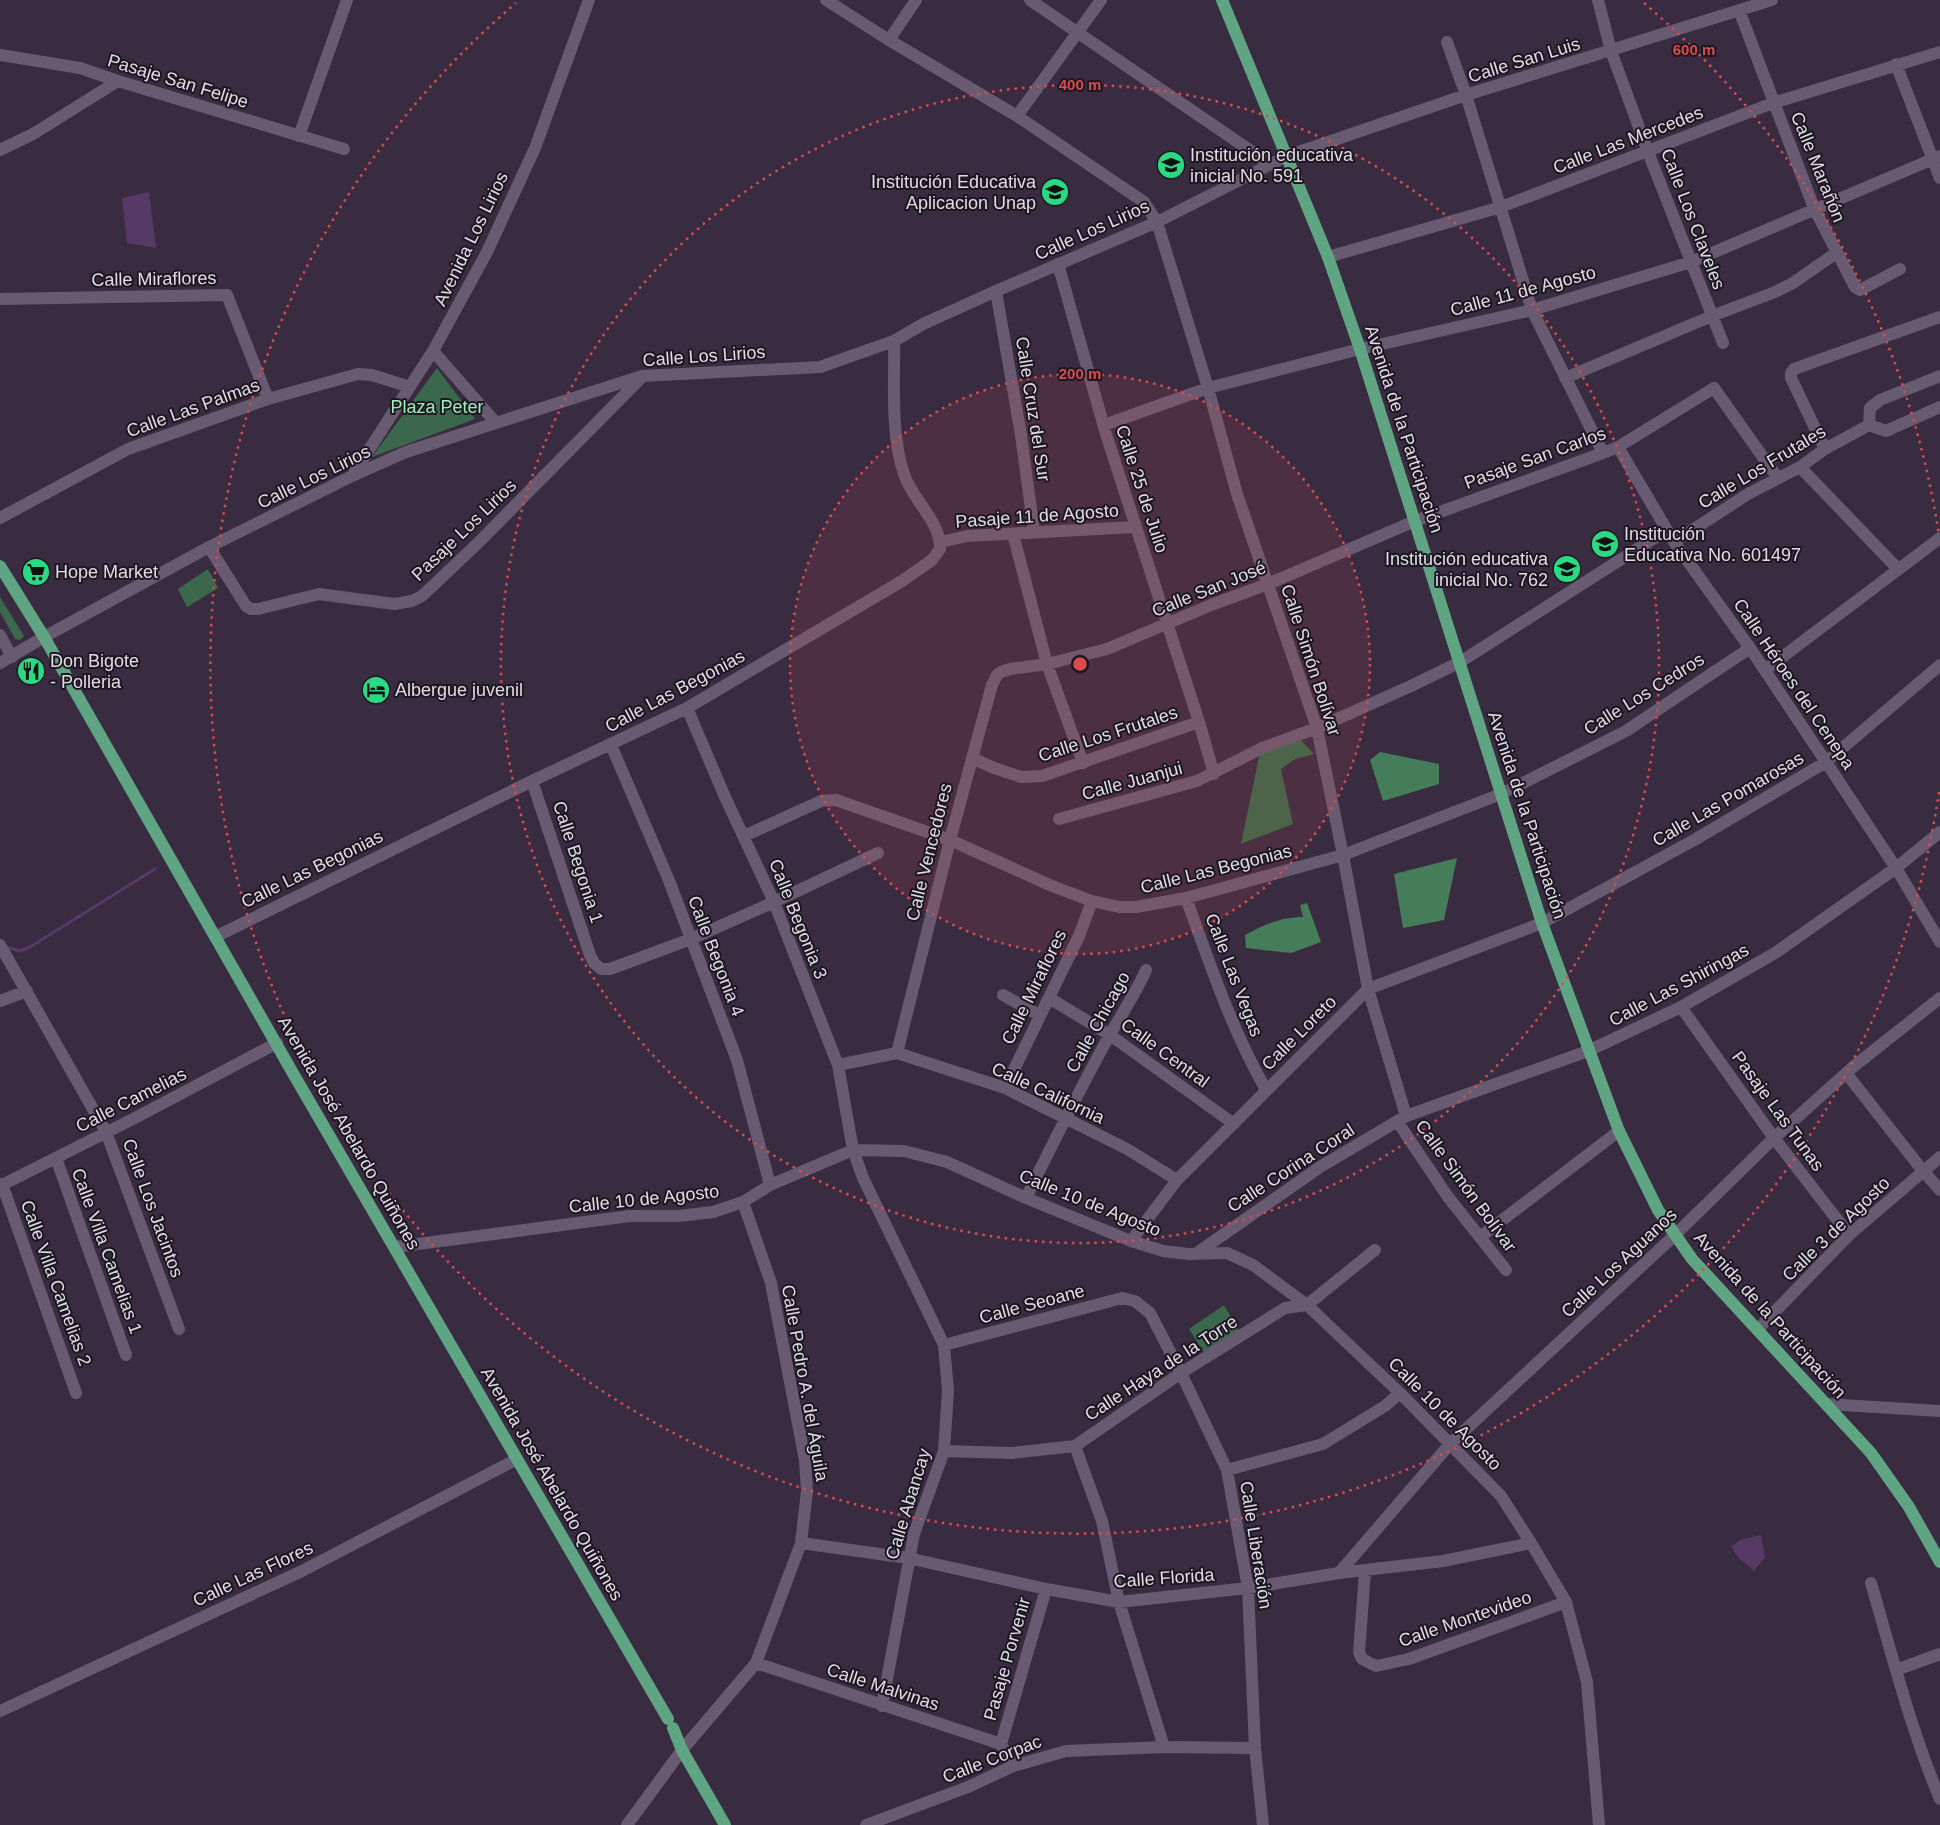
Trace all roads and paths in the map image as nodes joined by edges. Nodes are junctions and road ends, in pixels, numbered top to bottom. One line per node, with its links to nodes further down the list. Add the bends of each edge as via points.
1 (347, 0): 22 (street)
2 (589, 0): 46 (street, Avenida Los Lirios, via 534,148 487,252)
3 (826, 0): 12 (street, Calle Simón Bolívar)
4 (916, 0): 12 (street)
5 (1030, 0): 11 (street)
6 (1101, 0): 11 (street)
7 (1222, 0): 26 (main road, Avenida de la Participación)
8 (1598, 0): 14 (street, Calle Los Claveles)
9 (1772, 0): 10 (street, Calle San Luis)
10 (1739, 10): 14 (street, Calle San Luis); 20 (street, Calle Marañón)
11 (1078, 32): 21 (street); 28 (street)
12 (889, 40): 21 (street, Calle Simón Bolívar)
13 (1447, 42): 19 (street)
14 (1611, 51): 19 (street, Calle San Luis); 25 (street, Calle Los Claveles)
15 (1940, 52): 17 (street, Calle Las Mercedes)
16 (0, 55): 18 (street, Pasaje San Felipe, via 80,68)
17 (1896, 64): 20 (street, Calle Las Mercedes); 27 (street)
18 (118, 82): 22 (street, Pasaje San Felipe); 24 (street, via 33,134)
19 (1466, 95): 26 (street, Calle San Luis); 30 (street)
20 (1773, 103): 25 (street, Calle Las Mercedes); 31 (street, Calle Marañón)
21 (1017, 116): 32 (street, Calle Simón Bolívar, via 1144,202)
22 (299, 136): 23 (street, Pasaje San Felipe)
23 (344, 149)
24 (0, 150)
25 (1648, 152): 30 (street, Calle Las Mercedes); 35 (street, Calle Los Claveles)
26 (1287, 156): 28 (street, Calle Los Lirios); 34 (main road, Avenida de la Participación)
27 (1936, 158): 29 (street); 31 (street, Calle 11 de Agosto)
28 (1270, 164): 32 (street, Calle Los Lirios)
29 (1940, 178)
30 (1501, 207): 34 (street, Calle Las Mercedes); 40 (street)
31 (1814, 208): 33 (street, Calle Marañón); 35 (street, Calle 11 de Agosto)
32 (1157, 222): 36 (street, Calle Los Lirios); 51 (street, Calle Simón Bolívar)
33 (1836, 253): 37 (street, Calle Marañón, via 1855,287 1860,290); 41 (street, via 1793,283)
34 (1328, 257): 45 (main road, Avenida de la Participación)
35 (1691, 262): 40 (street, Calle 11 de Agosto); 41 (street, Calle Los Claveles)
36 (1058, 264): 38 (street, Calle Los Lirios); 55 (street, Calle 25 de Julio)
37 (1900, 269)
38 (996, 291): 43 (street, Calle Los Lirios, via 923,324); 67 (street, Calle Cruz del Sur)
39 (0, 300): 52 (street, Calle Miraflores, via 227,295)
40 (1532, 310): 45 (street, Calle 11 de Agosto); 49 (street)
41 (1712, 316): 44 (street, Calle Los Claveles); 49 (street)
42 (1940, 317): 58 (street, via 1794,369 1790,378)
43 (894, 341): 47 (street, Calle Los Lirios, via 820,367); 70 (street, via 898,451 905,476)
44 (1723, 343)
45 (1360, 349): 51 (street, Calle 11 de Agosto); 64 (main road, Avenida de la Participación)
46 (433, 351): 50 (street, Avenida Los Lirios); 54 (street)
47 (642, 376): 54 (street, Calle Los Lirios); 72 (street, Pasaje Los Lirios, via 477,544 422,596 412,601 394,604 319,594 252,609 246,606)
48 (1940, 376): 56 (street, via 1880,400 1870,408)
49 (1565, 378): 59 (street)
50 (410, 387): 52 (street, Calle Las Palmas, via 372,374 358,374); 61 (street, Avenida Los Lirios)
51 (1208, 388): 55 (street, Calle 11 de Agosto); 75 (street, Calle Simón Bolívar, via 1237,494)
52 (268, 399): 63 (street, Calle Las Palmas, via 128,450)
53 (1940, 408): 56 (street, via 1886,431)
54 (496, 423): 61 (street, Calle Los Lirios, via 406,452)
55 (1104, 425): 65 (street, Calle 25 de Julio)
56 (1869, 425): 58 (street, Calle Los Frutales)
57 (1618, 446): 59 (street, Pasaje San Carlos); 62 (street, Pasaje San Carlos, via 1714,388); 66 (street, Calle Héroes del Cenepa)
58 (1826, 449): 60 (street, Calle Los Frutales)
59 (1603, 453): 64 (street, Pasaje San Carlos)
60 (1800, 467): 62 (street, Calle Los Frutales); 74 (street)
61 (352, 476): 72 (street, Calle Los Lirios)
62 (1777, 477): 71 (street, Calle Los Frutales)
63 (0, 518)
64 (1415, 521): 75 (street, Calle San José); 81 (main road, Avenida de la Participación)
65 (1135, 527): 67 (street, Pasaje 11 de Agosto); 76 (street, Calle 25 de Julio)
66 (1667, 530): 71 (street, Calle Héroes del Cenepa); 81 (street)
67 (1034, 532): 68 (street, Pasaje 11 de Agosto)
68 (1013, 534): 70 (street, Pasaje 11 de Agosto, via 967,536); 82 (street)
69 (1940, 538): 74 (street)
70 (940, 542): 86 (street, Calle Las Begonias, via 937,556 902,581)
71 (1674, 542): 79 (street, Calle Héroes del Cenepa)
72 (209, 547): 78 (street, Calle Los Lirios)
73 (0, 566): 78 (main road, Avenida José Abelardo Quiñones)
74 (1898, 569): 85 (street)
75 (1268, 584): 76 (street, Calle San José); 88 (street, Calle Simón Bolívar)
76 (1168, 625): 82 (street, Calle San José, via 1107,649); 87 (street, Calle 25 de Julio)
77 (0, 635): 80 (street)
78 (44, 637): 80 (street, Calle Los Lirios); 107 (main road, Avenida José Abelardo Quiñones)
79 (1750, 648): 85 (street, Calle Héroes del Cenepa); 95 (street, Calle Los Cedros, via 1626,731)
80 (6, 660)
81 (1460, 662): 88 (street); 95 (main road, Avenida de la Participación)
82 (1047, 664): 84 (street, Calle San José); 92 (street)
83 (1940, 665): 91 (street, Calle Las Pomarosas)
84 (1010, 669): 90 (street, Calle Vencedores, via 1001,672 994,680)
85 (1765, 670): 91 (street, Calle Héroes del Cenepa)
86 (688, 708): 89 (street, Calle Las Begonias); 98 (street, Calle Begonia 3)
87 (1199, 722): 92 (street, Calle Los Frutales); 93 (street, Calle 25 de Julio)
88 (1317, 728): 93 (street, via 1262,748); 101 (street, Calle Simón Bolívar)
89 (611, 745): 94 (street, Calle Las Begonias); 108 (street, Calle Begonia 4)
90 (972, 758): 92 (street, Calle Los Frutales, via 1021,777 1042,776); 99 (street, Calle Vencedores)
91 (1826, 762): 102 (street, Calle Héroes del Cenepa); 106 (street, Calle Las Pomarosas, via 1696,839)
92 (1083, 764)
93 (1214, 774): 96 (street, Calle Juanjui)
94 (532, 781): 107 (street, Calle Las Begonias); 108 (street, Calle Begonia 1, via 597,967 610,969)
95 (1501, 794): 101 (street, Calle Las Begonias); 106 (main road, Avenida de la Participación)
96 (1059, 819)
97 (1940, 832): 102 (street, Calle Las Shiringas)
98 (744, 836): 99 (street, Calle Las Begonias, via 829,799); 105 (street, Calle Begonia 3)
99 (950, 840): 104 (street, Calle Las Begonias); 123 (street, Calle Vencedores)
100 (878, 853): 105 (street)
101 (1343, 855): 103 (street, Calle Las Begonias); 112 (street, Calle Simón Bolívar)
102 (1896, 868): 109 (street, Calle Héroes del Cenepa); 118 (street, Calle Las Shiringas, via 1774,953)
103 (1186, 898): 104 (street, Calle Las Begonias, via 1136,907); 127 (street, Calle Las Vegas, via 1231,1021)
104 (1092, 901): 115 (street, Calle Miraflores)
105 (774, 902): 108 (street); 124 (street, Calle Begonia 3)
106 (1542, 923): 112 (street, Calle Loreto); 122 (main road, Avenida de la Participación)
107 (215, 937): 121 (main road, Avenida José Abelardo Quiñones)
108 (691, 939): 140 (street, Calle Begonia 4, via 737,1060)
109 (1940, 942)
110 (0, 945): 113 (street, Calle Los Jacintos)
111 (1146, 970): 120 (street, Calle Chicago)
112 (1368, 989): 127 (street, Calle Loreto); 129 (street, Calle Simón Bolívar)
113 (27, 991): 117 (street); 132 (street, Calle Los Jacintos)
114 (1003, 995): 119 (street)
115 (1049, 998): 119 (street, Calle Miraflores); 120 (street, Calle Central)
116 (1940, 998): 125 (street, Calle Los Aguanos)
117 (0, 1001)
118 (1682, 1007): 122 (street, Calle Las Shiringas); 133 (street, Pasaje Las Tunas)
119 (1039, 1015): 126 (street, Calle Miraflores)
120 (1110, 1035): 128 (street, Calle Chicago); 130 (street, Calle Central)
121 (277, 1043): 132 (street, Calle Camelias); 148 (main road, Avenida José Abelardo Quiñones)
122 (1588, 1051): 129 (street, Calle Las Shiringas); 131 (main road, Avenida de la Participación)
123 (897, 1053): 124 (street, Calle California); 126 (street, Calle California)
124 (838, 1065): 134 (street, Calle Begonia 3)
125 (1846, 1072): 133 (street, Calle Los Aguanos); 137 (street)
126 (1004, 1088): 128 (street, Calle California)
127 (1266, 1090): 130 (street, Calle Loreto)
128 (1064, 1119): 138 (street, Calle California, via 1126,1149); 142 (street, Calle Chicago)
129 (1402, 1119): 146 (street, Calle Simón Bolívar, via 1448,1197); 150 (street, Calle Corina Coral, via 1320,1167)
130 (1234, 1124): 138 (street, Calle Loreto)
131 (1619, 1131): 144 (main road, Avenida de la Participación, via 1658,1210); 146 (street)
132 (106, 1132): 136 (street, Calle Camelias); 154 (street, Calle Los Jacintos)
133 (1774, 1138): 144 (street, Calle Los Aguanos); 145 (street, Pasaje Las Tunas)
134 (853, 1150): 140 (street, Calle 10 de Agosto); 142 (street, Calle 10 de Agosto, via 904,1152 948,1162); 156 (street, Calle Abancay, via 863,1178)
135 (1940, 1157): 137 (street, Calle 3 de Agosto)
136 (56, 1158): 139 (street, Calle Camelias); 157 (street, Calle Villa Camelias 1)
137 (1924, 1171): 141 (street); 145 (street, Calle 3 de Agosto)
138 (1178, 1180): 147 (street, Calle Loreto)
139 (1, 1185): 159 (street, Calle Villa Camelias 2)
140 (770, 1186): 143 (street, Calle 10 de Agosto)
141 (1940, 1190)
142 (1026, 1198): 147 (street, Calle 10 de Agosto)
143 (744, 1202): 148 (street, Calle 10 de Agosto, via 713,1212 630,1216); 168 (street, Calle Pedro A. del Águila, via 771,1283 805,1460 807,1491)
144 (1675, 1235): 155 (main road, Avenida de la Participación); 163 (street, Calle Los Aguanos)
145 (1849, 1235): 155 (street, Calle 3 de Agosto)
146 (1480, 1237): 151 (street, Calle Simón Bolívar)
147 (1131, 1241): 150 (street, Calle 10 de Agosto, via 1164,1251)
148 (395, 1247): 166 (main road, Avenida José Abelardo Quiñones)
149 (1375, 1250): 153 (street)
150 (1197, 1253): 153 (street, Calle 10 de Agosto, via 1227,1253 1253,1265)
151 (1506, 1270)
152 (1129, 1298): 156 (street, Calle Seoane); 158 (street, Calle Liberación, via 1150,1314)
153 (1307, 1306): 158 (street, Calle Haya de la Torre, via 1285,1308); 160 (street, Calle 10 de Agosto)
154 (178, 1329)
155 (1758, 1329): 161 (main road, Avenida de la Participación)
156 (944, 1346): 165 (street, Calle Abancay, via 948,1390)
157 (126, 1355)
158 (1181, 1373): 164 (street, Calle Haya de la Torre); 167 (street, Calle Liberación)
159 (76, 1393)
160 (1400, 1393): 163 (street, Calle 10 de Agosto); 167 (street, via 1385,1406 1323,1444)
161 (1826, 1404): 162 (street); 171 (main road, Avenida de la Participación, via 1871,1453 1909,1507)
162 (1940, 1411)
163 (1450, 1444): 169 (street, Calle 10 de Agosto, via 1501,1496); 173 (street, Calle Los Aguanos)
164 (1075, 1446): 165 (street, Calle Haya de la Torre, via 1012,1453); 177 (street, via 1102,1521)
165 (944, 1451): 170 (street, Calle Abancay)
166 (517, 1459): 183 (street, Calle Las Flores, via 302,1571); 187 (main road, Avenida José Abelardo Quiñones, via 671,1723)
167 (1226, 1470): 176 (street, Calle Liberación)
168 (801, 1543): 170 (street, Calle Florida); 180 (street, Calle Pedro A. del Águila)
169 (1531, 1543): 172 (street, Calle Florida, via 1443,1561); 178 (street, Calle 10 de Agosto)
170 (908, 1558): 175 (street, Calle Florida); 182 (street, Calle Abancay)
171 (1940, 1562)
172 (1365, 1572): 173 (street, Calle Florida); 178 (street, Calle Montevideo, via 1359,1652 1362,1659 1376,1666 1409,1659)
173 (1339, 1574): 176 (street, Calle Florida)
174 (1871, 1583): 181 (street)
175 (1046, 1588): 177 (street, Calle Florida); 184 (street, Pasaje Porvenir)
176 (1248, 1588): 177 (street, Calle Florida); 186 (street, Calle Liberación)
177 (1119, 1602): 185 (street)
178 (1566, 1602): 195 (street, Calle 10 de Agosto, via 1587,1682)
179 (1940, 1654): 181 (street)
180 (756, 1663): 182 (street, Calle Malvinas); 187 (street, Calle Pedro A. del Águila)
181 (1896, 1670): 189 (street)
182 (882, 1706): 184 (street, Calle Malvinas)
183 (0, 1711)
184 (1001, 1744): 188 (street, Pasaje Porvenir)
185 (1164, 1747): 186 (street, Calle Corpac); 188 (street, Calle Corpac, via 1066,1751)
186 (1255, 1748): 194 (street, Calle Liberación)
187 (682, 1750): 191 (street, Calle Pedro A. del Águila); 192 (main road, Avenida José Abelardo Quiñones)
188 (1013, 1766): 193 (street, Calle Corpac, via 968,1787)
189 (1936, 1779): 190 (street)
190 (1940, 1799)
191 (627, 1825)
192 (725, 1825)
193 (866, 1825)
194 (1263, 1825)
195 (1598, 1825)

